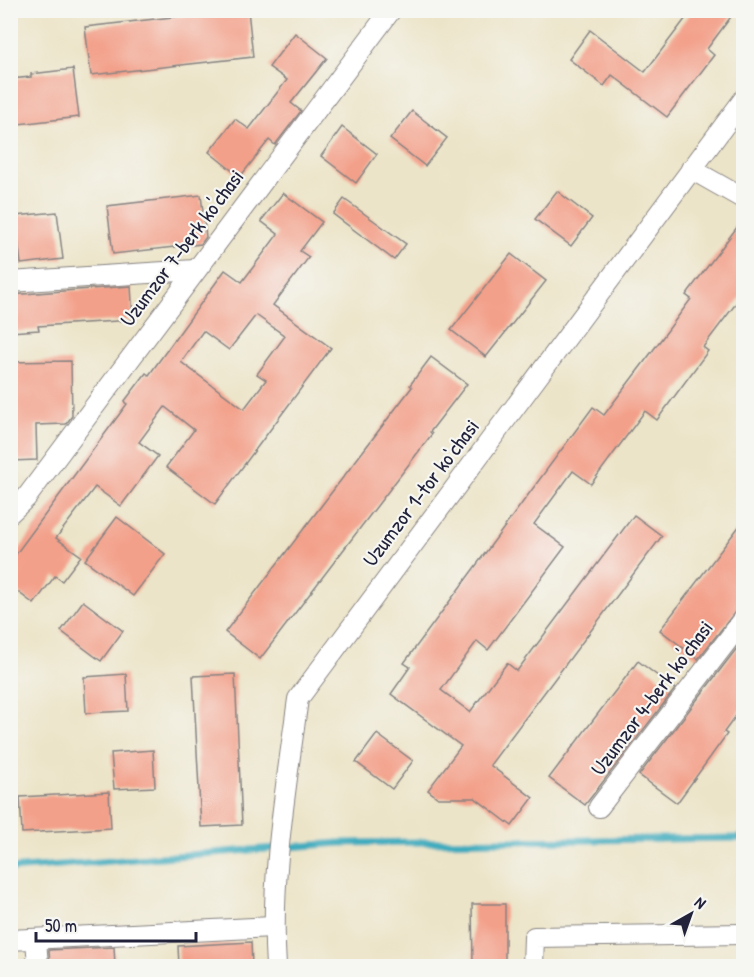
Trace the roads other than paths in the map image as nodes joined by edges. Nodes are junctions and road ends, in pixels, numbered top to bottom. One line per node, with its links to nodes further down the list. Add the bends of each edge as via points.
1 (391, 10): 5 (street, Uzumzor 7-berk ko'chasi)
2 (744, 99): 3 (street, Uzumzor 1-tor ko‘chasi)
3 (691, 169): 4 (street); 10 (street, Uzumzor 1-tor ko‘chasi, via 298,699)
4 (744, 199)
5 (195, 270): 6 (street); 7 (street, Uzumzor 7-berk ko'chasi, via 26,498)
6 (10, 282)
7 (10, 513)
8 (744, 619): 9 (street, Uzumzor 4-berk ko'chasi)
9 (599, 807)
10 (273, 927): 12 (street); 15 (street, Uzumzor 1-tor ko‘chasi)
11 (744, 934): 16 (street, via 534,937)
12 (36, 939): 13 (street); 14 (street)
13 (10, 940)
14 (38, 966)
15 (276, 966)
16 (533, 966)

